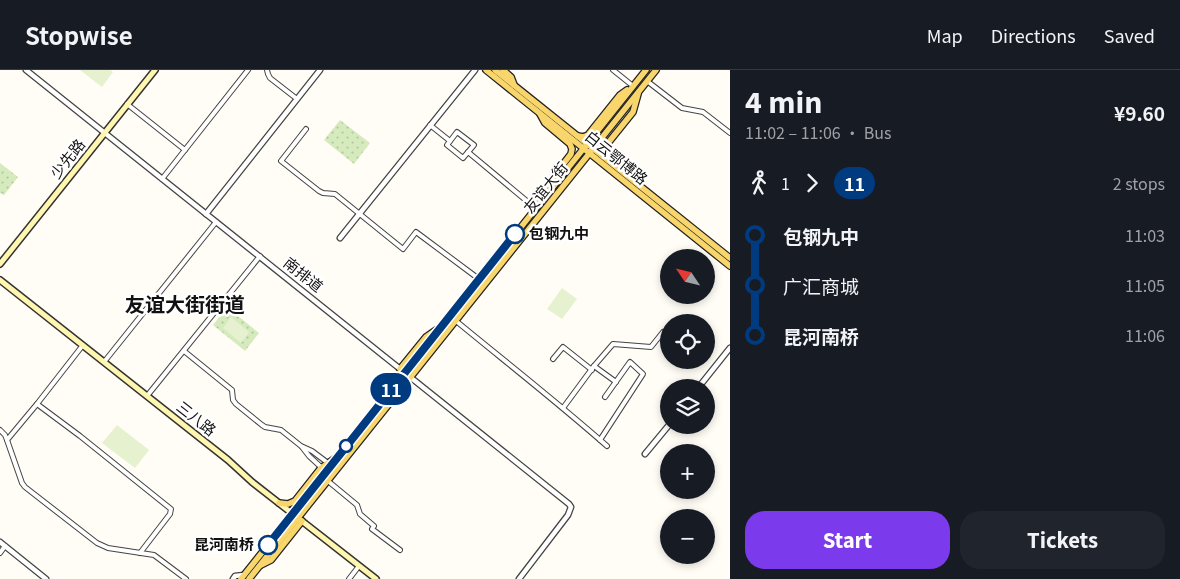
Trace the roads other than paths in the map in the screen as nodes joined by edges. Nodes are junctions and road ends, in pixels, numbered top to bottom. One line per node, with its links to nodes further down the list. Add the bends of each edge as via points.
1 (26, 70): 22 (street, 南排道)
2 (155, 70): 18 (main road, 少先路)
3 (248, 70): 27 (street)
4 (267, 70): 17 (street, via 269,76)
5 (320, 70): 17 (street)
6 (475, 70): 20 (street)
7 (486, 70): 19 (main road, 白云鄂博路)
8 (495, 70): 14 (main road, 白云鄂博路)
9 (503, 70): 14 (main road)
10 (613, 70): 15 (street)
11 (646, 70): 15 (main road, 友谊大街)
12 (656, 70): 13 (main road, 友谊大街)
13 (647, 81): 16 (main road, 友谊大街); 23 (street, via 682,108 703,112)
14 (514, 85): 24 (main road, 白云鄂博路)
15 (633, 86): 24 (main road, via 620,95 588,135); 26 (main road, 友谊大街)
16 (639, 92): 28 (main road, 友谊大街); 30 (main road, via 633,112 604,148)
17 (297, 99): 33 (street)
18 (127, 104): 22 (main road, 少先路); 27 (street)
19 (540, 113): 26 (main road, 白云鄂博路); 32 (main road, via 545,123 572,148 537,198)
20 (430, 125): 25 (street); 34 (street)
21 (306, 129): 34 (street, via 281,161 320,191 335,194)
22 (104, 133): 31 (street, 南排道); 39 (main road, 少先路)
23 (730, 133)
24 (577, 136): 26 (main road, 白云鄂博路)
25 (450, 141): 29 (street, via 447,145 463,158); 29 (street, via 457,132 474,145)
26 (586, 146): 28 (main road, 白云鄂博路); 32 (main road, 友谊大街)
27 (185, 150): 31 (street)
28 (591, 151): 30 (main road, 白云鄂博路); 40 (main road, 白云鄂博路); 44 (main road, 友谊大街)
29 (468, 152): 32 (street)
30 (603, 156): 38 (main road, 白云鄂博路)
31 (162, 179): 33 (street, 南排道)
32 (533, 210): 41 (main road, 友谊大街)
33 (206, 214): 35 (street, 南排道)
34 (360, 214): 36 (street); 41 (street, via 403,248 416,232)
35 (216, 222): 37 (street, 南排道); 50 (street)
36 (340, 238)
37 (260, 256): 48 (street); 52 (street, 南排道)
38 (730, 258)
39 (0, 264)
40 (730, 266)
41 (479, 279): 43 (main road, 友谊大街)
42 (0, 280): 46 (main road, 三八路)
43 (450, 316): 44 (street); 52 (main road, 友谊大街)
44 (456, 320): 53 (main road, 友谊大街); 59 (street)
45 (660, 336): 51 (street, via 651,347 613,344)
46 (83, 345): 50 (main road, 三八路); 58 (street)
47 (730, 348): 54 (street)
48 (184, 351): 56 (street); 64 (street, via 232,390 234,402 243,410 264,426 281,430)
49 (553, 359): 51 (street, via 563,347)
50 (104, 362): 56 (main road, 三八路)
51 (593, 368): 55 (street); 59 (street)
52 (402, 370): 53 (street, 南排道); 67 (main road, 友谊大街)
53 (410, 377): 70 (main road, 友谊大街); 85 (street, 南排道, via 570,505 570,512)
54 (705, 379)
55 (616, 382): 57 (street); 63 (street, via 630,362 643,374)
56 (148, 396): 71 (main road, 三八路)
57 (605, 398)
58 (37, 404): 62 (street); 77 (street, via 171,509)
59 (563, 408): 63 (street)
60 (0, 430): 62 (street)
61 (662, 434): 66 (street)
62 (7, 440): 77 (street, via 25,487 100,545)
63 (600, 440): 65 (street)
64 (301, 446): 68 (street); 69 (street)
65 (607, 446)
66 (645, 454)
67 (340, 455): 68 (main road); 72 (main road, 友谊大街)
68 (328, 463): 69 (main road)
69 (322, 468): 71 (main road, via 294,502)
70 (328, 481): 72 (main road, 友谊大街); 75 (street, via 357,505 360,514 374,526 372,529)
71 (279, 503): 72 (main road, 三八路)
72 (298, 518): 78 (main road, 三八路); 79 (main road, 友谊大街); 79 (main road, 友谊大街)
73 (0, 542): 74 (street)
74 (5, 546): 76 (street); 80 (street)
75 (400, 550)
76 (0, 553)
77 (140, 553): 81 (street, via 156,556)
78 (360, 566): 83 (street); 84 (main road, 三八路)
79 (248, 577): 82 (street, via 235,576)
80 (46, 579)
81 (186, 579)
82 (233, 579)
83 (349, 579)
84 (376, 579)
85 (519, 579)

